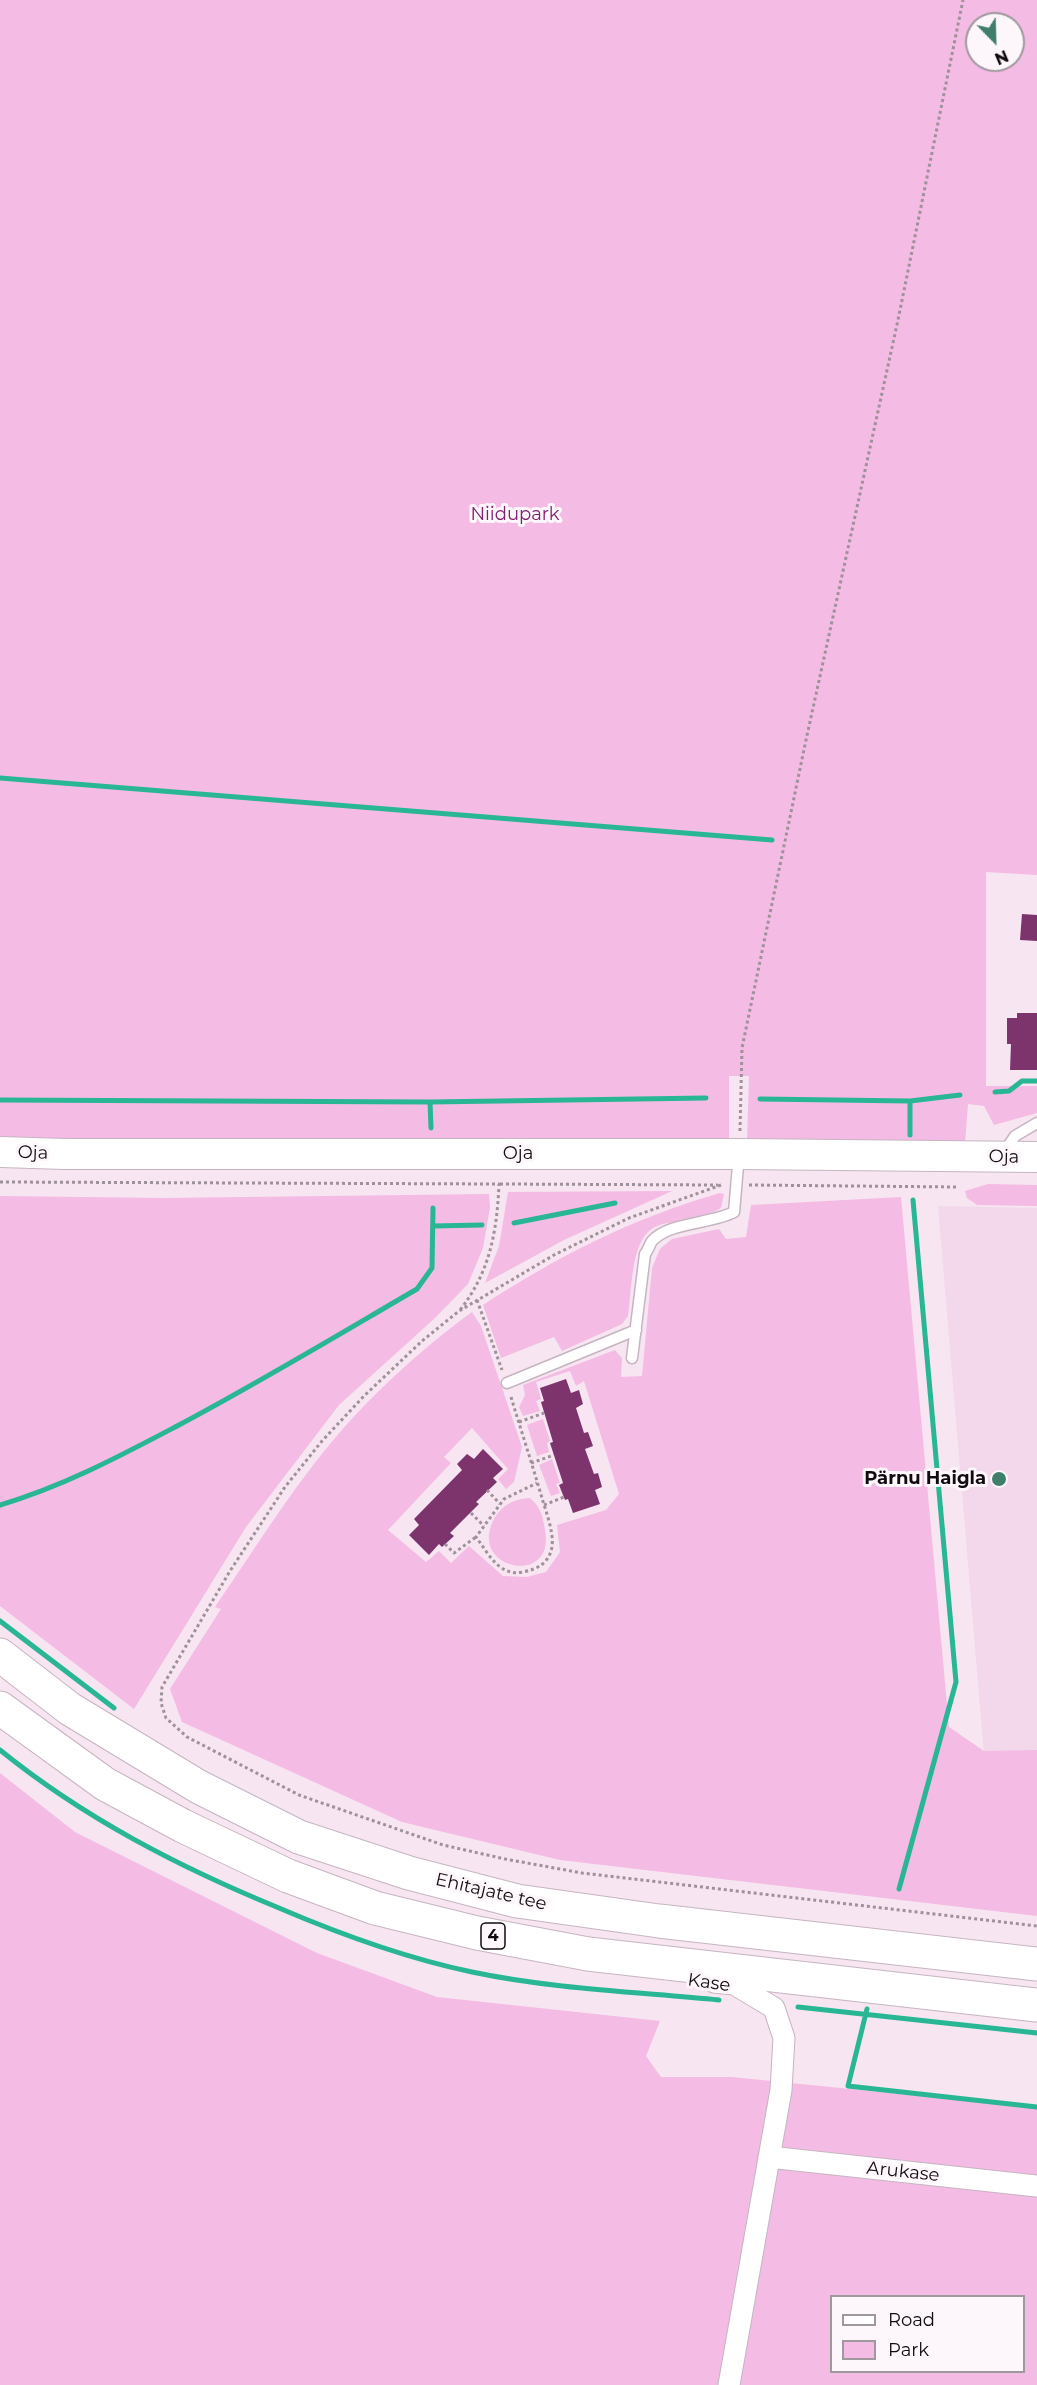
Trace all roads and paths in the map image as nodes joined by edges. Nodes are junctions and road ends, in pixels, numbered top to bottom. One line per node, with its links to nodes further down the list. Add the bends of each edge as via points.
1 (963, 0): 2 (path, via 742,1048)
2 (740, 1105)
3 (1037, 1123): 6 (lane, via 1015,1136)
4 (0, 1152): 5 (street, Oja)
5 (739, 1154): 6 (street, Oja); 12 (lane, via 734,1212 676,1227 652,1241 645,1254)
6 (1000, 1157): 7 (street, Oja)
7 (1037, 1157)
8 (0, 1182): 11 (path, via 499,1184 483,1273)
9 (722, 1185): 10 (path, via 628,1218)
10 (477, 1300): 11 (path); 14 (path)
11 (459, 1311): 31 (path, via 364,1396 285,1487 162,1687 161,1703 166,1718 187,1737 299,1795 443,1845 582,1873)
12 (636, 1330): 13 (lane); 14 (lane)
13 (632, 1358)
14 (507, 1383): 16 (path)
15 (544, 1413): 16 (path)
16 (519, 1422): 18 (path)
17 (554, 1455): 18 (path)
18 (531, 1463): 19 (path)
19 (537, 1483): 22 (path); 23 (path)
20 (487, 1490): 22 (path)
21 (564, 1497): 23 (path)
22 (500, 1504): 25 (path)
23 (544, 1504): 26 (path, via 552,1545 549,1557 540,1567 517,1573 500,1569)
24 (471, 1513): 25 (path)
25 (484, 1526): 26 (path)
26 (476, 1537): 27 (path, via 454,1554)
27 (445, 1544)
28 (0, 1655): 32 (highway, Ehitajate tee / 4, via 70,1709 199,1787 299,1837 409,1873 517,1901)
29 (0, 1708): 30 (highway, 4, via 105,1784 183,1826 288,1876)
30 (375, 1908): 33 (highway, 4, via 588,1954); 34 (street, Kase, via 434,1939 611,1972 734,1984 774,2008 784,2038 781,2090)
31 (1037, 1926)
32 (1037, 1964)
33 (1037, 2005)
34 (769, 2157): 35 (street, Arukase); 36 (street, Kase)
35 (1037, 2186)
36 (729, 2385)

